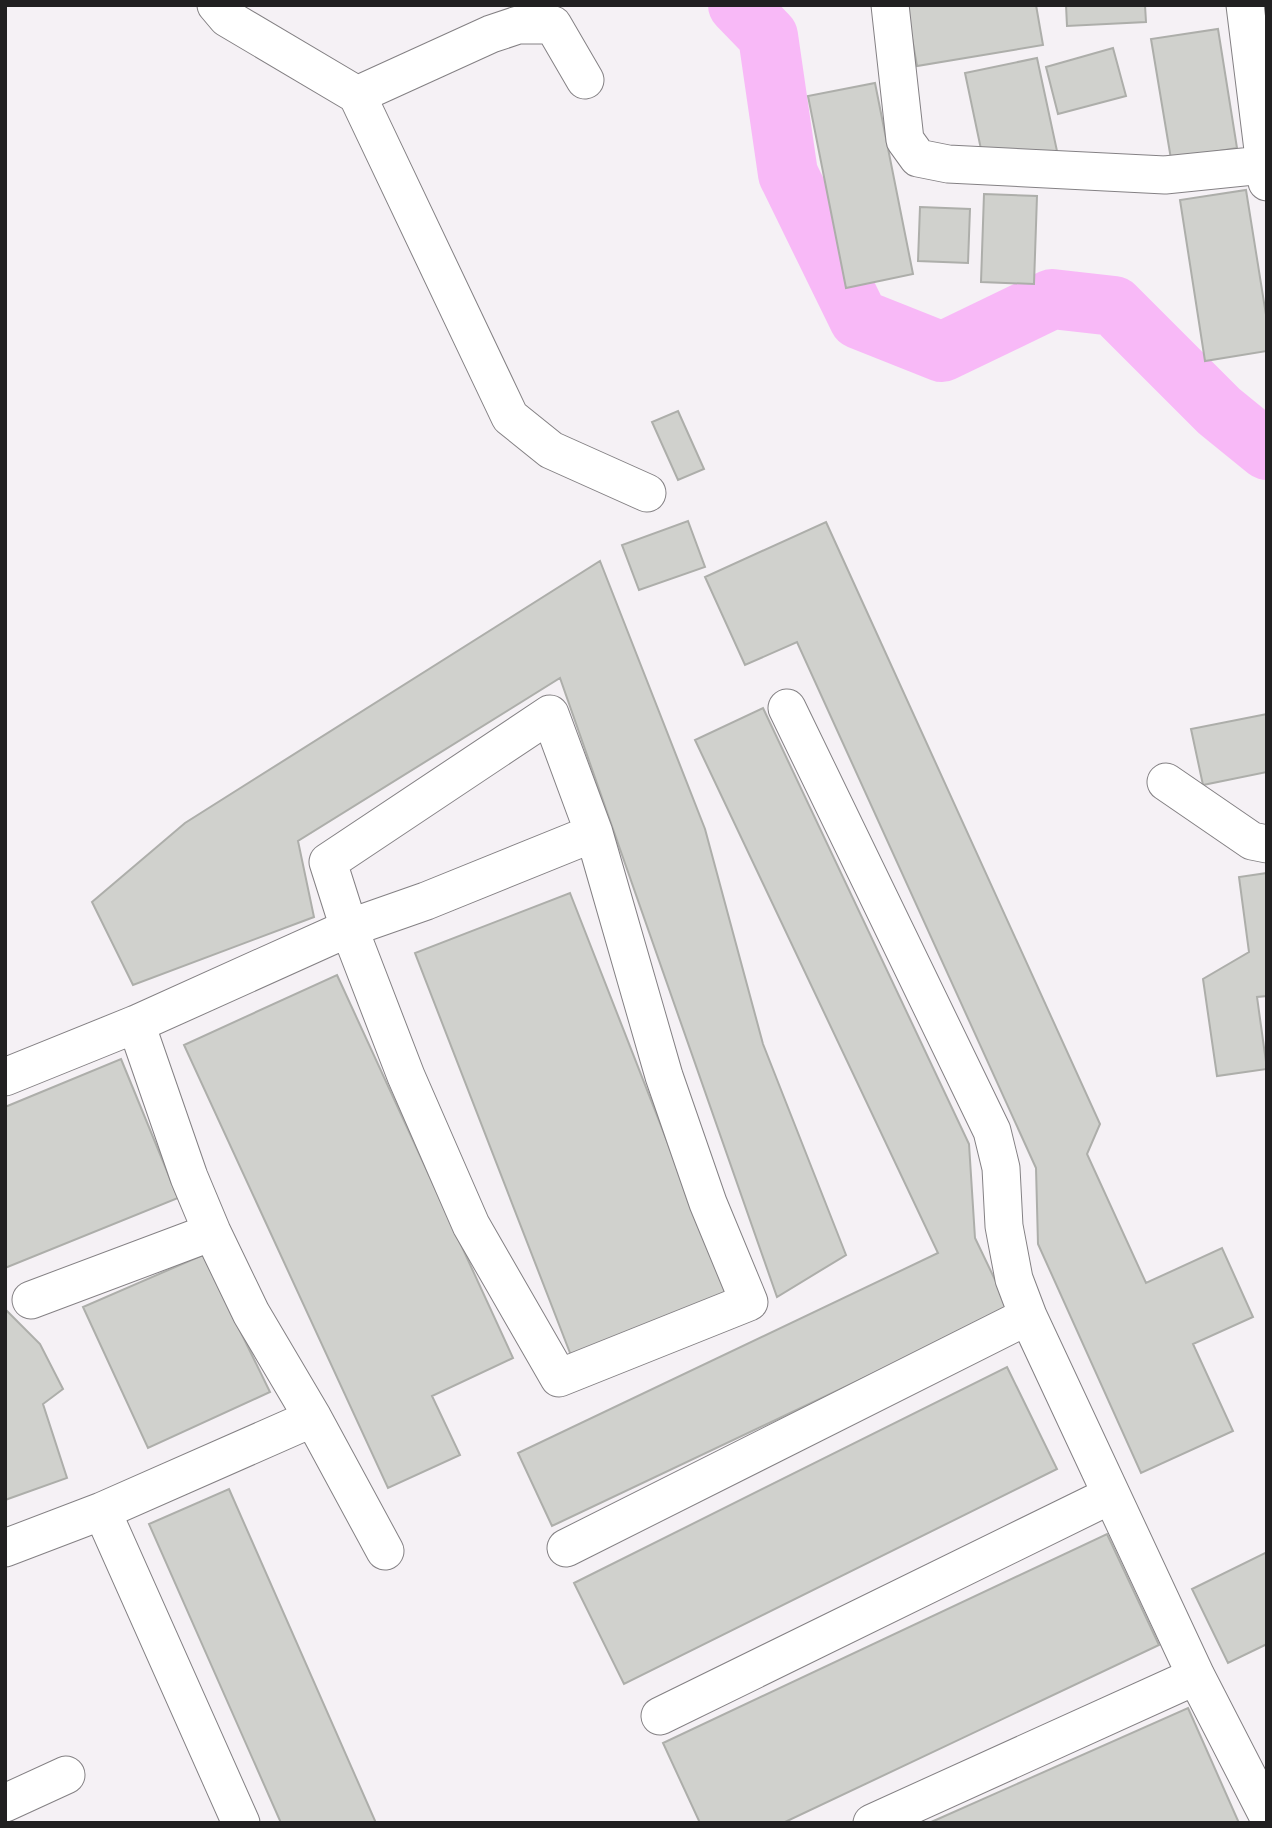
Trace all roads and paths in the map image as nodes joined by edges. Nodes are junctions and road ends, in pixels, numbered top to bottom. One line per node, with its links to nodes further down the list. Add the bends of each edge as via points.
1 (216, 5): 5 (street, via 227,18)
2 (890, 5): 6 (street, via 905,140 918,158 948,164 1164,175)
3 (1245, 5): 6 (street)
4 (585, 80): 5 (street, via 553,26 518,25)
5 (357, 95): 7 (street, via 510,417 551,450)
6 (1265, 173)
7 (647, 492)
8 (787, 708): 17 (street, via 992,1131 1014,1279)
9 (1166, 782): 11 (street, via 1252,841)
10 (594, 833): 12 (street); 12 (street, via 550,714 328,862); 12 (street, via 664,1076 708,1203 749,1302 559,1378 471,1224 406,1076)
11 (1267, 844)
12 (349, 928): 13 (street)
13 (136, 1024): 14 (street); 15 (street)
14 (5, 1077)
15 (212, 1233): 16 (street); 18 (street, via 251,1313)
16 (31, 1300)
17 (1028, 1316): 19 (street); 22 (street)
18 (313, 1418): 20 (street); 23 (street)
19 (1111, 1495): 24 (street); 25 (street)
20 (102, 1511): 21 (street); 29 (street)
21 (5, 1548)
22 (566, 1548)
23 (386, 1551)
24 (1196, 1676): 28 (street); 30 (street)
25 (660, 1716)
26 (66, 1775): 27 (street)
27 (5, 1803)
28 (1267, 1814)
29 (241, 1823)
30 (872, 1823)

